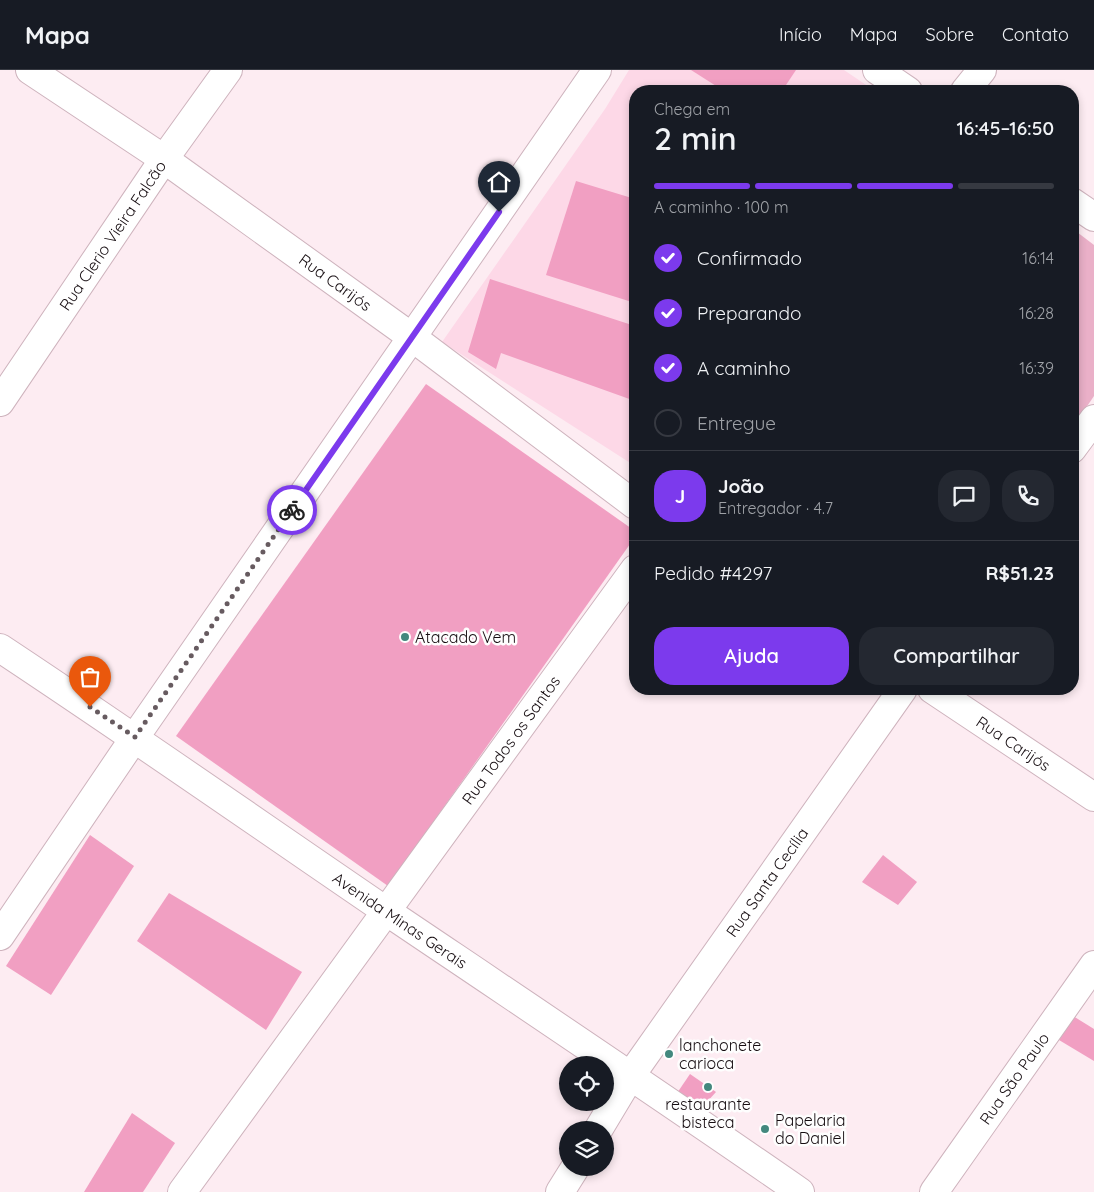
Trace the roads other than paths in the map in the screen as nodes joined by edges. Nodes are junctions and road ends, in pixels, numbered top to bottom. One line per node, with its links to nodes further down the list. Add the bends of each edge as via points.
1 (30, 70): 8 (street, Rua Carijós)
2 (228, 70): 8 (street, Rua Clerio Vieira Falcão)
3 (597, 70): 11 (street)
4 (877, 70): 6 (street)
5 (982, 70): 7 (street)
6 (899, 85)
7 (970, 85)
8 (164, 159): 11 (street, Rua Carijós); 12 (street, Rua Clerio Vieira Falcão)
9 (1079, 207): 10 (street)
10 (1094, 217)
11 (413, 338): 15 (street, Rua Carijós); 20 (street)
12 (1, 400)
13 (1094, 418): 14 (street)
14 (1079, 439)
15 (629, 500)
16 (629, 577): 22 (street, Rua Todos os Santos)
17 (0, 648): 20 (street, Avenida Minas Gerais)
18 (900, 695): 25 (street, Rua Santa Cecília)
19 (941, 695): 21 (street, Rua Carijós)
20 (135, 737): 22 (street, Avenida Minas Gerais); 23 (street)
21 (1094, 797)
22 (386, 911): 25 (street, Avenida Minas Gerais); 28 (street, Rua Todos os Santos)
23 (0, 936)
24 (1094, 965): 31 (street, Rua São Paulo)
25 (631, 1075): 26 (street, Rua Santa Cecília); 30 (street, Avenida Minas Gerais)
26 (603, 1121)
27 (570, 1176): 29 (street)
28 (182, 1192)
29 (560, 1192)
30 (800, 1192)
31 (934, 1192)

